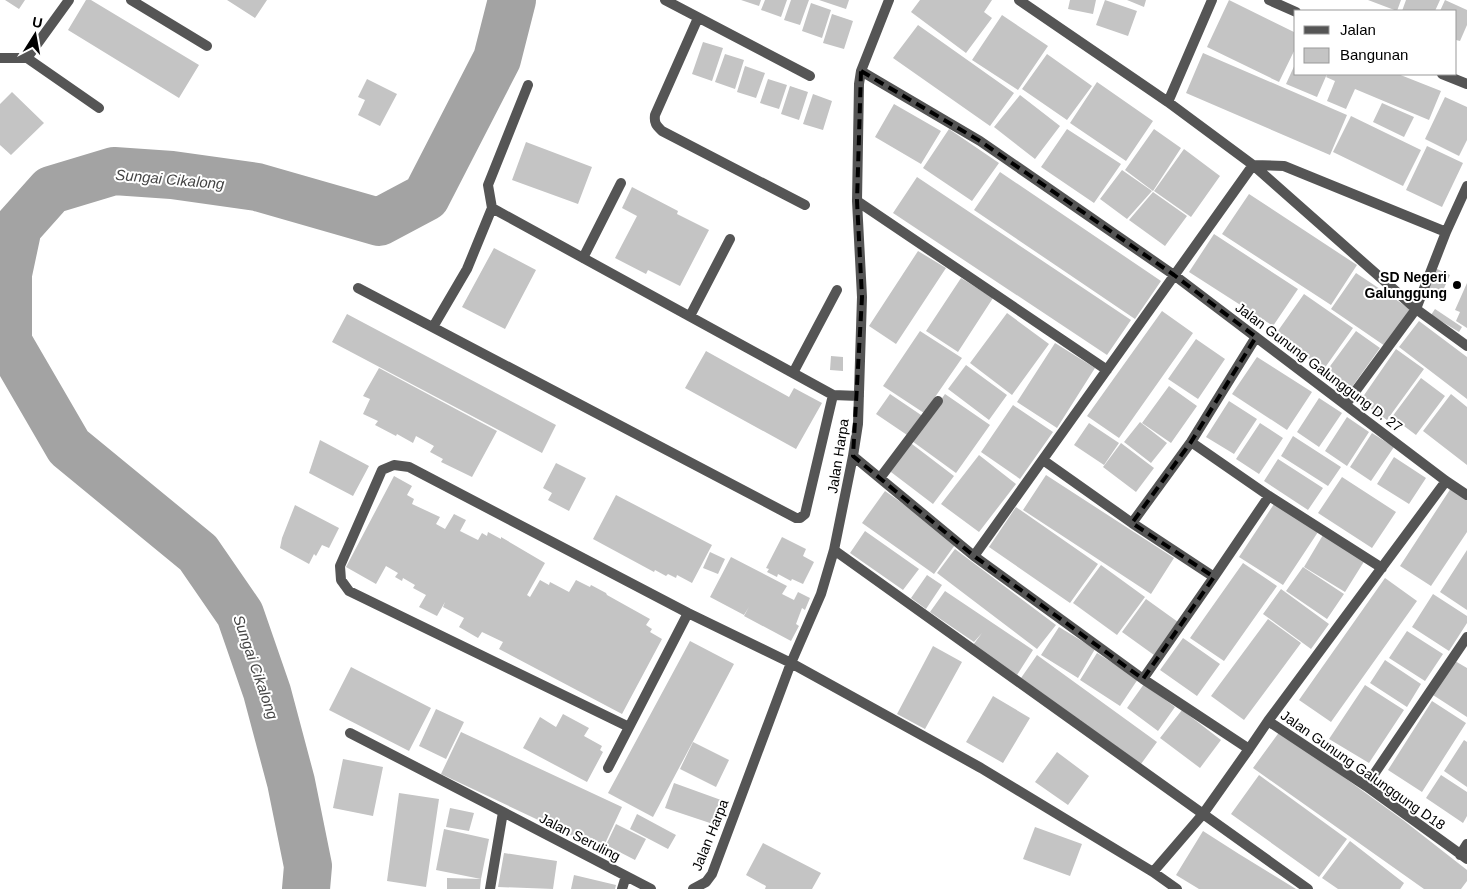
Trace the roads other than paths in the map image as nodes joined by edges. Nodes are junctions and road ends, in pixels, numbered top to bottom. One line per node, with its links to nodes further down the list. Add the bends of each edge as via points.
1 (69, 0): 12 (street)
2 (131, 0): 10 (street)
3 (665, 0): 9 (street)
4 (889, 0): 13 (street, Jalan Harpa)
5 (1019, 0): 18 (street)
6 (1212, 0): 18 (street)
7 (1269, 0): 8 (street)
8 (1294, 11)
9 (698, 18): 15 (street); 24 (street, via 654,122 662,132)
10 (207, 46)
11 (0, 58): 12 (street)
12 (27, 58): 19 (street)
13 (861, 71): 23 (street, Jalan Harpa); 29 (street, Jalan Gunung Galunggung D. 27, via 980,141)
14 (1444, 75): 16 (street)
15 (810, 76)
16 (1467, 84)
17 (528, 85): 25 (street, via 488,185)
18 (1168, 102): 20 (street)
19 (99, 108)
20 (1253, 165): 26 (street, via 1284,166); 29 (street); 32 (street)
21 (621, 183): 28 (street)
22 (1467, 186): 26 (street)
23 (857, 201): 37 (street); 40 (street, Jalan Harpa, via 862,297)
24 (805, 205)
25 (492, 208): 28 (street); 34 (street, via 467,269)
26 (1446, 232): 32 (street)
27 (730, 239): 33 (street)
28 (583, 258): 33 (street)
29 (1174, 275): 35 (street, Jalan Gunung Galunggung D. 27); 37 (street)
30 (358, 288): 34 (street)
31 (837, 290): 38 (street)
32 (1416, 309): 36 (street); 42 (street)
33 (690, 316): 38 (street)
34 (433, 327): 39 (street, via 796,518 805,514)
35 (1256, 337): 42 (street, Jalan Gunung Galunggung D. 27); 43 (street)
36 (1467, 346)
37 (1107, 370): 45 (street)
38 (794, 373): 39 (street)
39 (833, 395): 40 (street)
40 (859, 396): 44 (street, Jalan Harpa)
41 (938, 401): 46 (street)
42 (1346, 404): 47 (street, Jalan Gunung Galunggung D. 27)
43 (1191, 442): 49 (street); 50 (street)
44 (853, 456): 46 (street); 51 (street, Jalan Harpa)
45 (1043, 460): 50 (street); 52 (street)
46 (880, 478): 52 (street)
47 (1446, 481): 48 (street, Jalan Gunung Galunggung D. 27); 53 (street)
48 (1467, 495)
49 (1269, 496): 53 (street); 54 (street)
50 (1132, 523): 54 (street)
51 (834, 550): 57 (street, Jalan Harpa, via 820,594); 66 (street)
52 (974, 556): 58 (street)
53 (1382, 568): 59 (street)
54 (1214, 577): 58 (street)
55 (688, 613): 57 (street); 60 (street); 60 (street, via 409,467 394,464 382,470 340,566 341,580 349,591)
56 (1467, 638): 64 (street)
57 (791, 663): 69 (street, via 981,768); 74 (street, Jalan Harpa, via 712,874 706,882)
58 (1143, 679): 62 (street)
59 (1268, 721): 62 (street); 64 (street, Jalan Gunung Galunggung D18)
60 (629, 727): 63 (street)
61 (350, 733): 65 (street, Jalan Seruling)
62 (1249, 749): 66 (street)
63 (608, 768)
64 (1366, 786): 68 (street, Jalan Gunung Galunggung D18)
65 (503, 812): 70 (street, Jalan Seruling); 72 (street)
66 (1203, 814): 69 (street); 76 (street)
67 (1467, 844): 68 (street)
68 (1464, 857)
69 (1153, 872): 75 (street)
70 (626, 876): 71 (street, Jalan Seruling); 73 (street)
71 (648, 888)
72 (490, 889)
73 (622, 889)
74 (693, 889)
75 (1177, 889)
76 (1308, 889)

